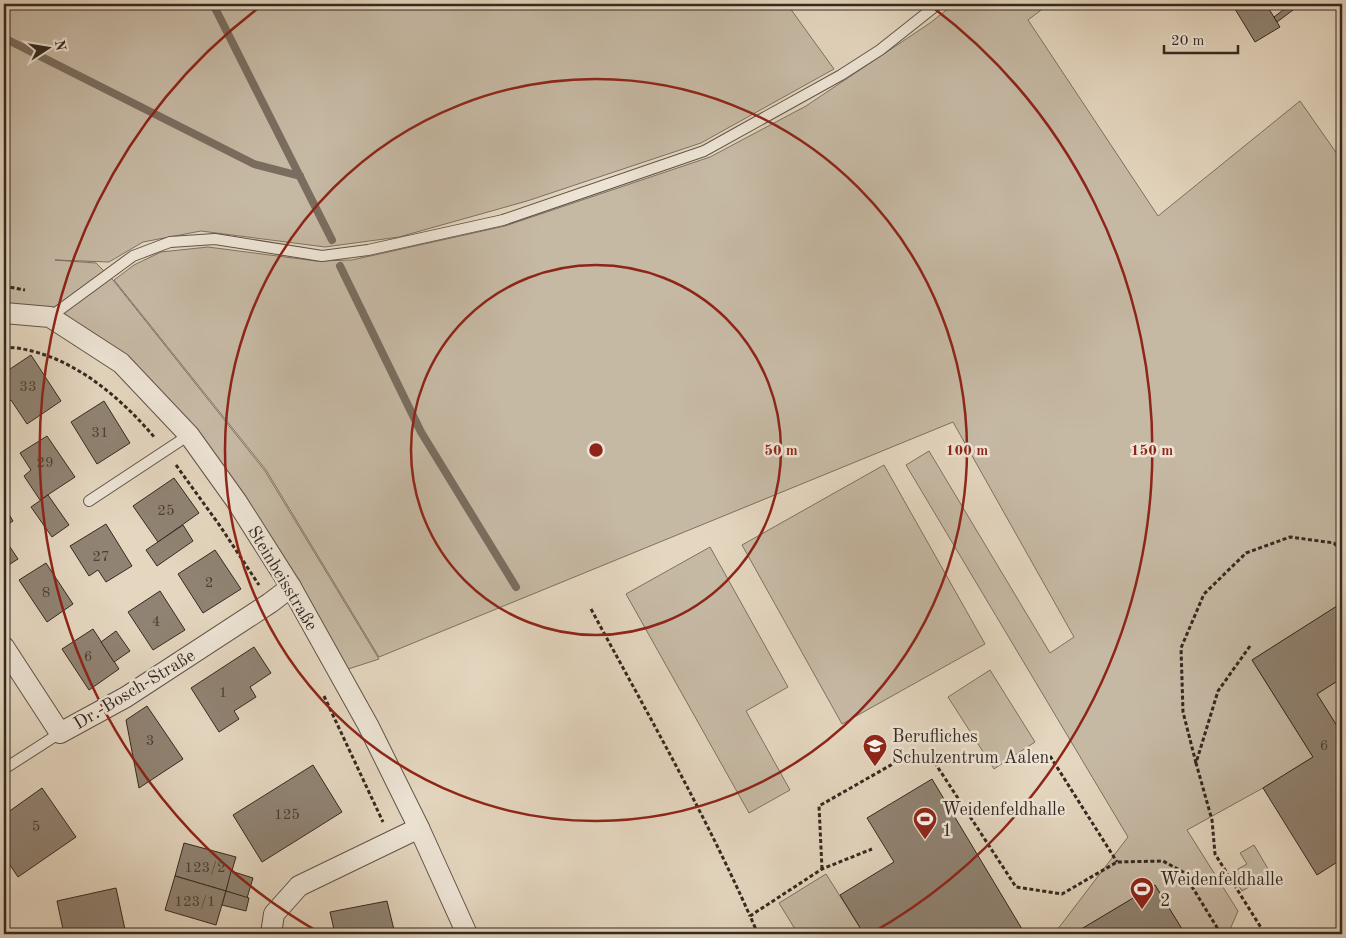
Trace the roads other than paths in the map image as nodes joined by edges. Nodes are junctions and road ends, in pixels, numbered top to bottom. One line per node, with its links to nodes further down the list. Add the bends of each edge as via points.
1 (938, 4): 3 (lane, via 880,50 841,75 704,152 503,220 368,250 322,256 215,239 170,242 132,256)
2 (4, 313): 3 (street, Steinbeisstraße)
3 (50, 317): 4 (street, Steinbeisstraße, via 121,363)
4 (189, 435): 5 (lane); 6 (street, Steinbeisstraße)
5 (89, 501)
6 (292, 587): 8 (street, Dr.-Bosch-Straße, via 126,697); 10 (street, Steinbeisstraße, via 368,725)
7 (4, 648): 8 (street, Dr.-Bosch-Straße)
8 (60, 733): 9 (lane)
9 (4, 769)
10 (419, 828): 11 (street, via 299,886 274,914); 12 (street, Steinbeisstraße)
11 (271, 934)
12 (467, 934)

